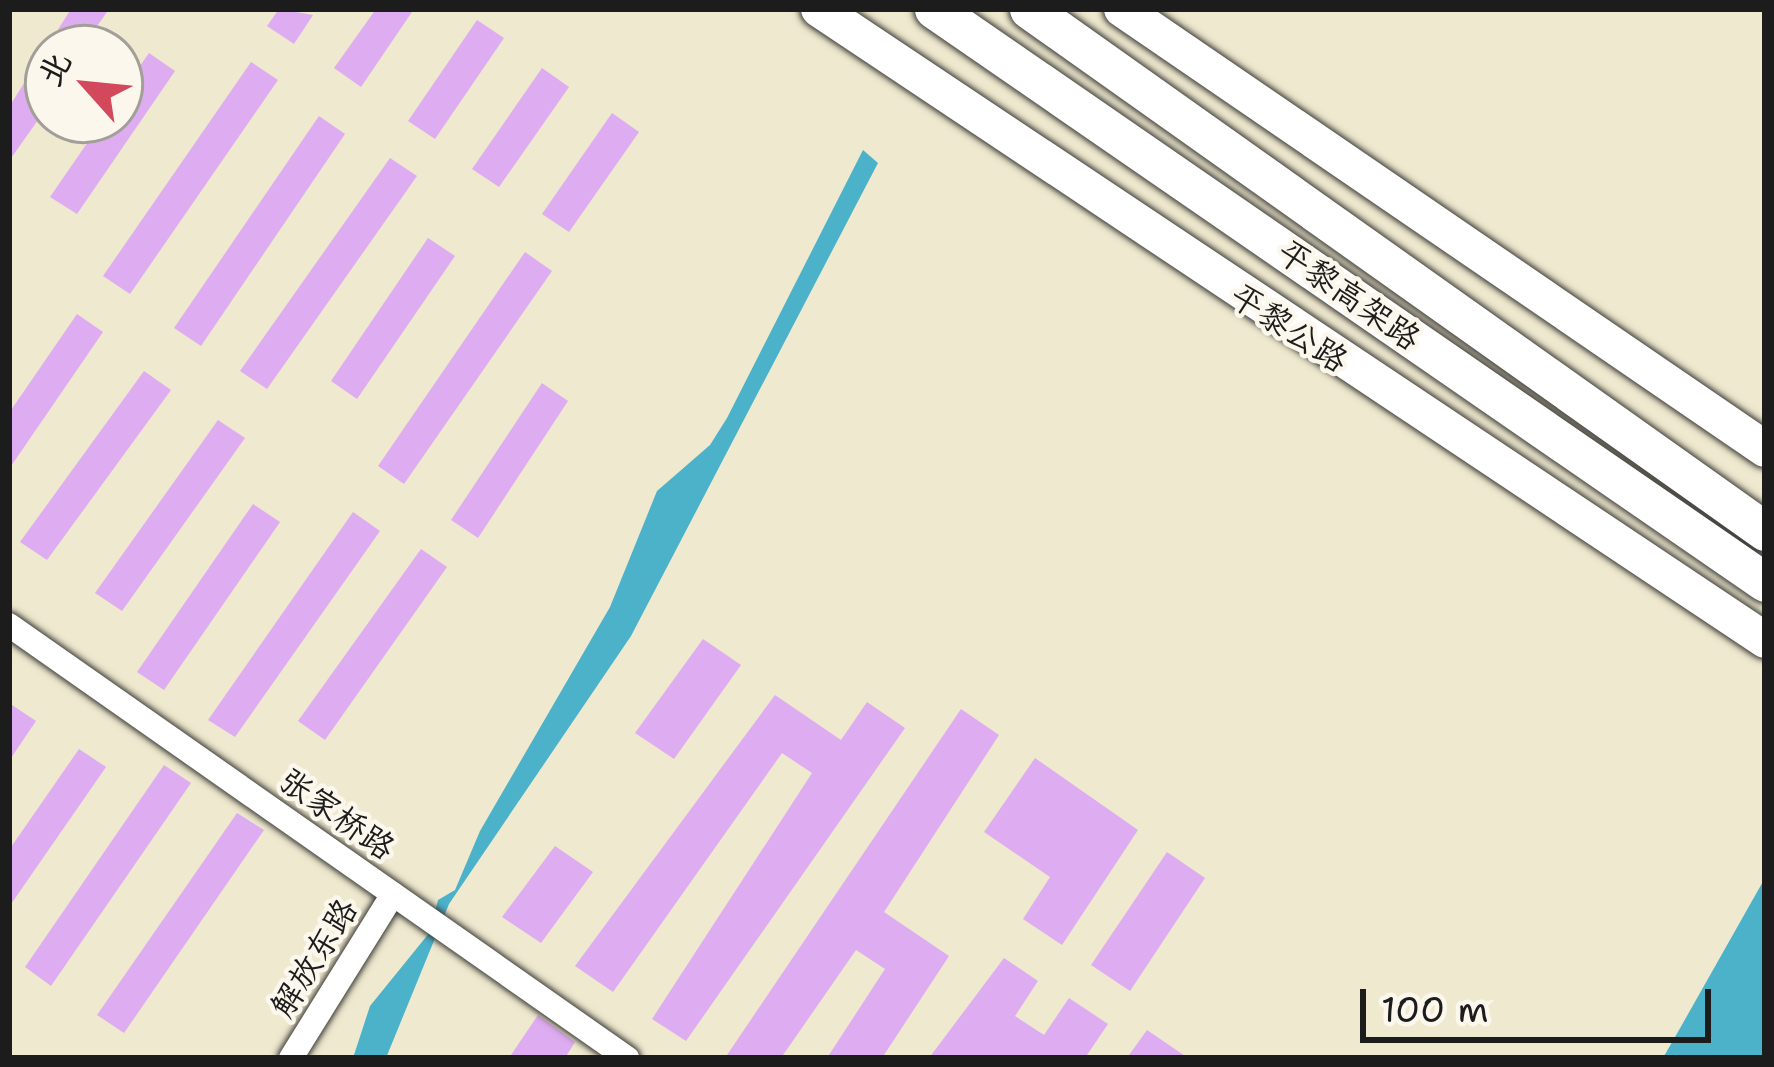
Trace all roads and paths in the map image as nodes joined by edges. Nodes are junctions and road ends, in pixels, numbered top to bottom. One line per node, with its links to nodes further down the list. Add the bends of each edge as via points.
1 (819, 9): 9 (main road, 平黎公路)
2 (934, 9): 7 (highway, 平黎高架路)
3 (1029, 9): 6 (highway, 平黎高架路)
4 (1122, 9): 5 (main road)
5 (1765, 449)
6 (1765, 531)
7 (1765, 582)
8 (9, 625): 10 (street, 张家桥路)
9 (1765, 640)
10 (393, 894): 11 (street, 解放东路); 12 (street, 张家桥路)
11 (291, 1058)
12 (627, 1058)

